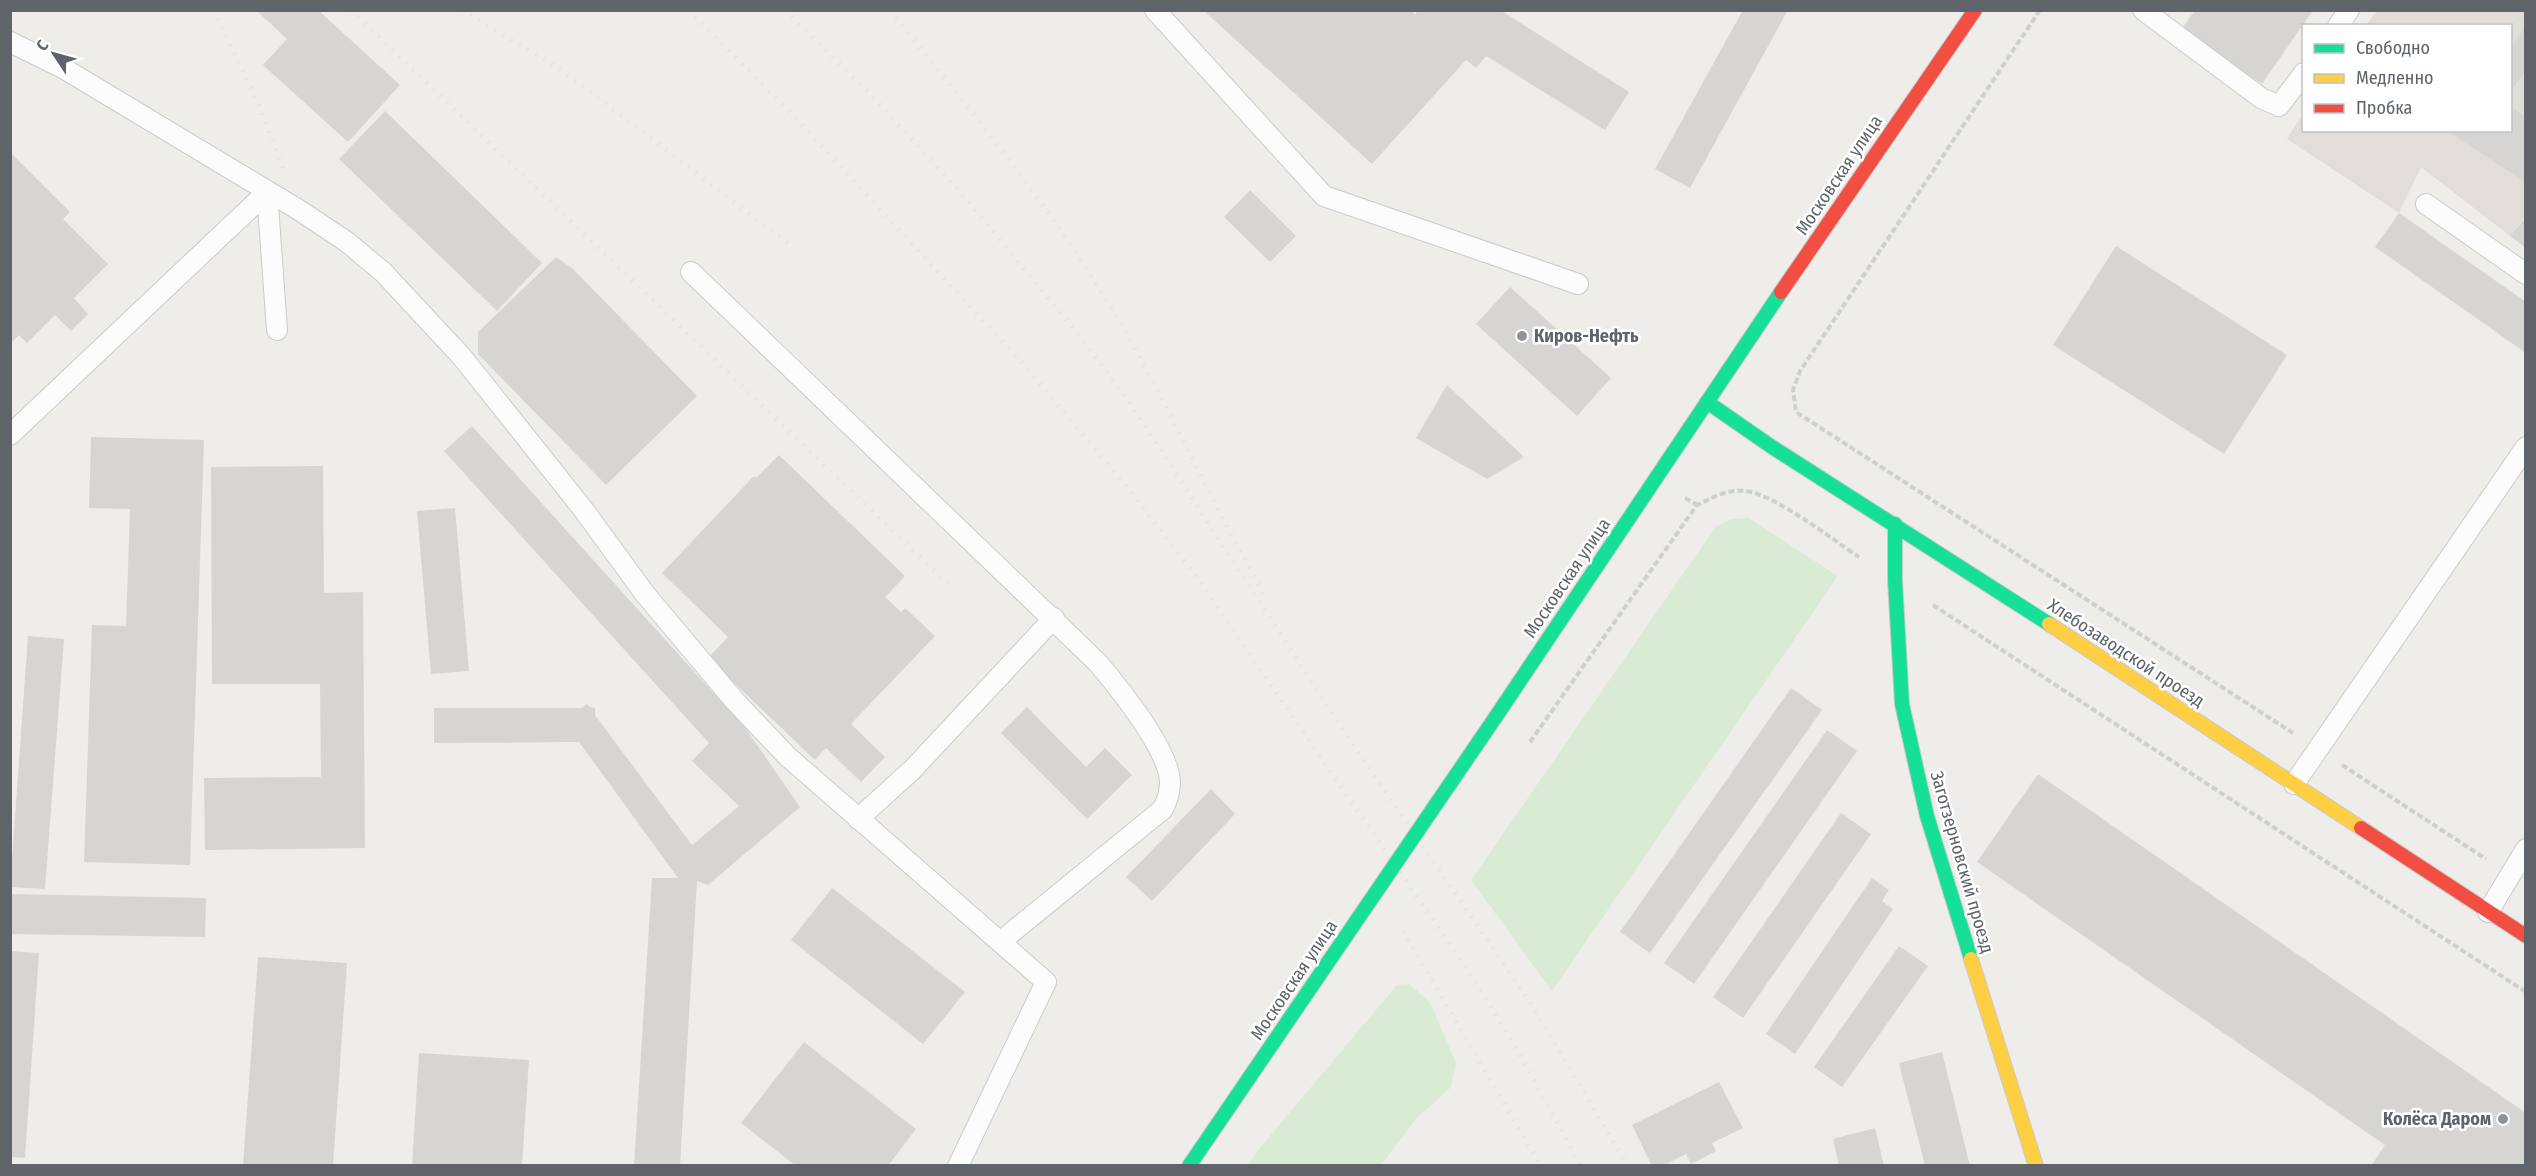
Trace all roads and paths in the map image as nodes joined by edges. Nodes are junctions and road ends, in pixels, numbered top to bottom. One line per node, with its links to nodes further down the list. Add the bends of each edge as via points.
1 (1155, 10): 13 (lane, via 1324,196)
2 (1975, 10): 15 (street, Московская улица)
3 (2040, 10): 22 (path, via 1800,371 1793,390 1796,412)
4 (2144, 10): 8 (lane, via 2261,98 2279,106)
5 (2349, 10): 6 (lane)
6 (2339, 24)
7 (10, 42): 9 (lane, via 63,68)
8 (2302, 76)
9 (267, 192): 14 (lane); 16 (lane); 24 (lane, via 347,242 420,310 469,366 645,594 734,700 787,756)
10 (2426, 204): 12 (lane)
11 (691, 272): 20 (lane)
12 (2526, 274)
13 (1578, 284)
14 (277, 330)
15 (1707, 402): 18 (street, Хлебозаводской проезд); 32 (street, Московская улица, bridge)
16 (10, 435)
17 (2526, 447): 22 (lane)
18 (1895, 525): 19 (street, Заготзерновский проезд); 23 (street, Хлебозаводской проезд)
19 (1894, 580): 21 (path, via 1772,501 1747,491 1723,492 1696,506); 30 (path); 33 (street, Заготзерновский проезд, via 1902,704 1927,816)
20 (1054, 618): 24 (lane, via 912,770); 29 (lane, via 1098,663 1145,724 1170,780 1169,796 1162,809)
21 (1530, 742)
22 (2318, 749): 23 (lane); 26 (path)
23 (2295, 784): 27 (street, Хлебозаводской проезд)
24 (858, 819): 29 (lane)
25 (2526, 849): 26 (lane)
26 (2509, 874): 27 (lane)
27 (2488, 912): 28 (street, Хлебозаводской проезд)
28 (2526, 936)
29 (1000, 942): 31 (lane, via 1046,982)
30 (2526, 992)
31 (958, 1166)
32 (1189, 1166)
33 (2036, 1166)

